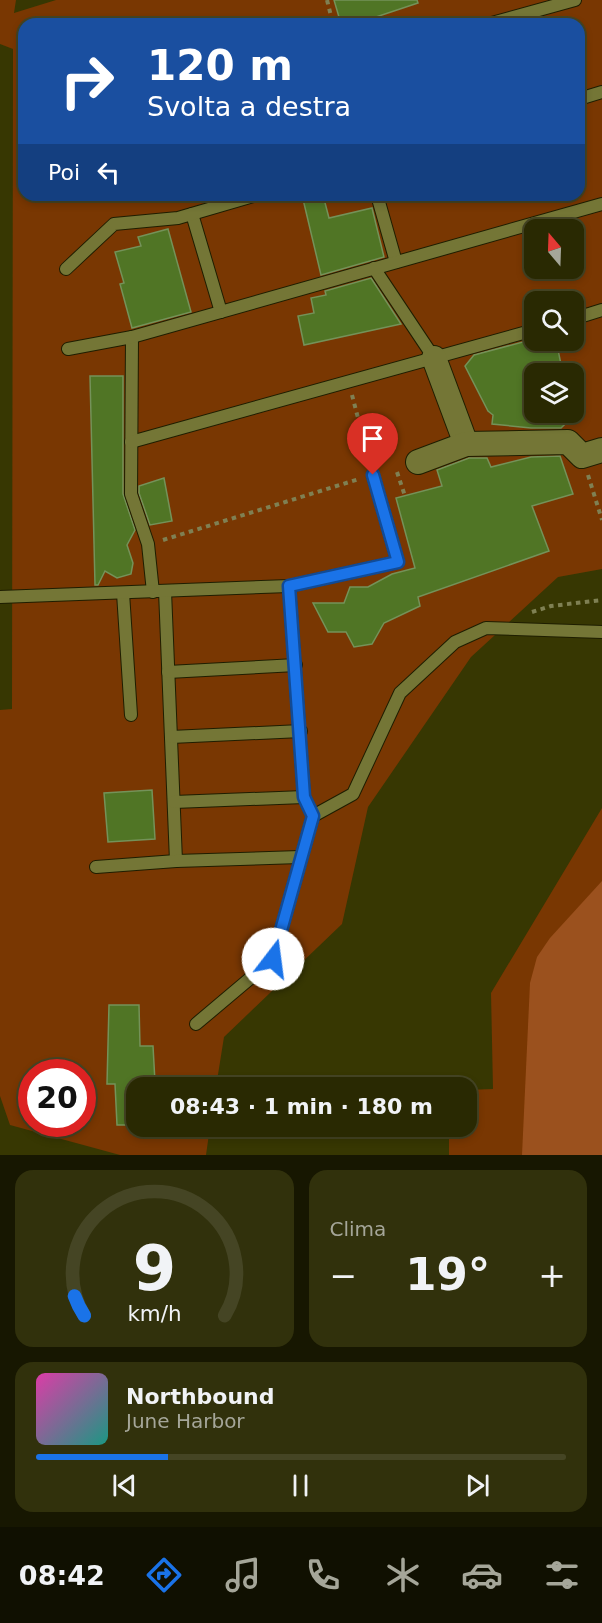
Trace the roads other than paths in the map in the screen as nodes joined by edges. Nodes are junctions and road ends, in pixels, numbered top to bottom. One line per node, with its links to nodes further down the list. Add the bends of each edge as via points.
1 (575, 0): 2 (lane)
2 (510, 18)
3 (602, 93): 4 (lane)
4 (585, 97)
5 (236, 201): 8 (lane)
6 (379, 201): 9 (lane)
7 (602, 204): 9 (lane)
8 (192, 214): 11 (lane, via 114,224); 13 (lane)
9 (396, 262): 10 (lane)
10 (374, 268): 13 (lane); 18 (lane)
11 (66, 269)
12 (602, 310): 14 (lane)
13 (221, 312): 16 (lane)
14 (584, 316)
15 (524, 333): 18 (lane)
16 (132, 337): 17 (lane); 19 (lane)
17 (68, 349)
18 (434, 358): 19 (lane); 20 (street)
19 (131, 442): 25 (lane, via 131,494)
20 (466, 444): 21 (street, via 568,442); 22 (street)
21 (592, 453)
22 (418, 462)
23 (373, 475): 24 (lane, via 398,562)
24 (289, 586): 25 (lane); 29 (lane)
25 (159, 592): 26 (lane); 30 (lane)
26 (123, 593): 27 (lane); 31 (lane)
27 (0, 597)
28 (602, 632): 36 (lane, via 486,628 454,642 400,693 353,794)
29 (296, 665): 30 (lane); 32 (lane)
30 (168, 672): 33 (lane)
31 (131, 715)
32 (301, 731): 33 (lane); 34 (lane)
33 (171, 737): 35 (lane)
34 (304, 797): 35 (lane); 36 (lane)
35 (174, 802): 38 (lane)
36 (313, 816): 37 (lane)
37 (300, 857): 38 (lane); 40 (lane, via 273,959)
38 (176, 861): 39 (lane)
39 (96, 867)
40 (196, 1024)

